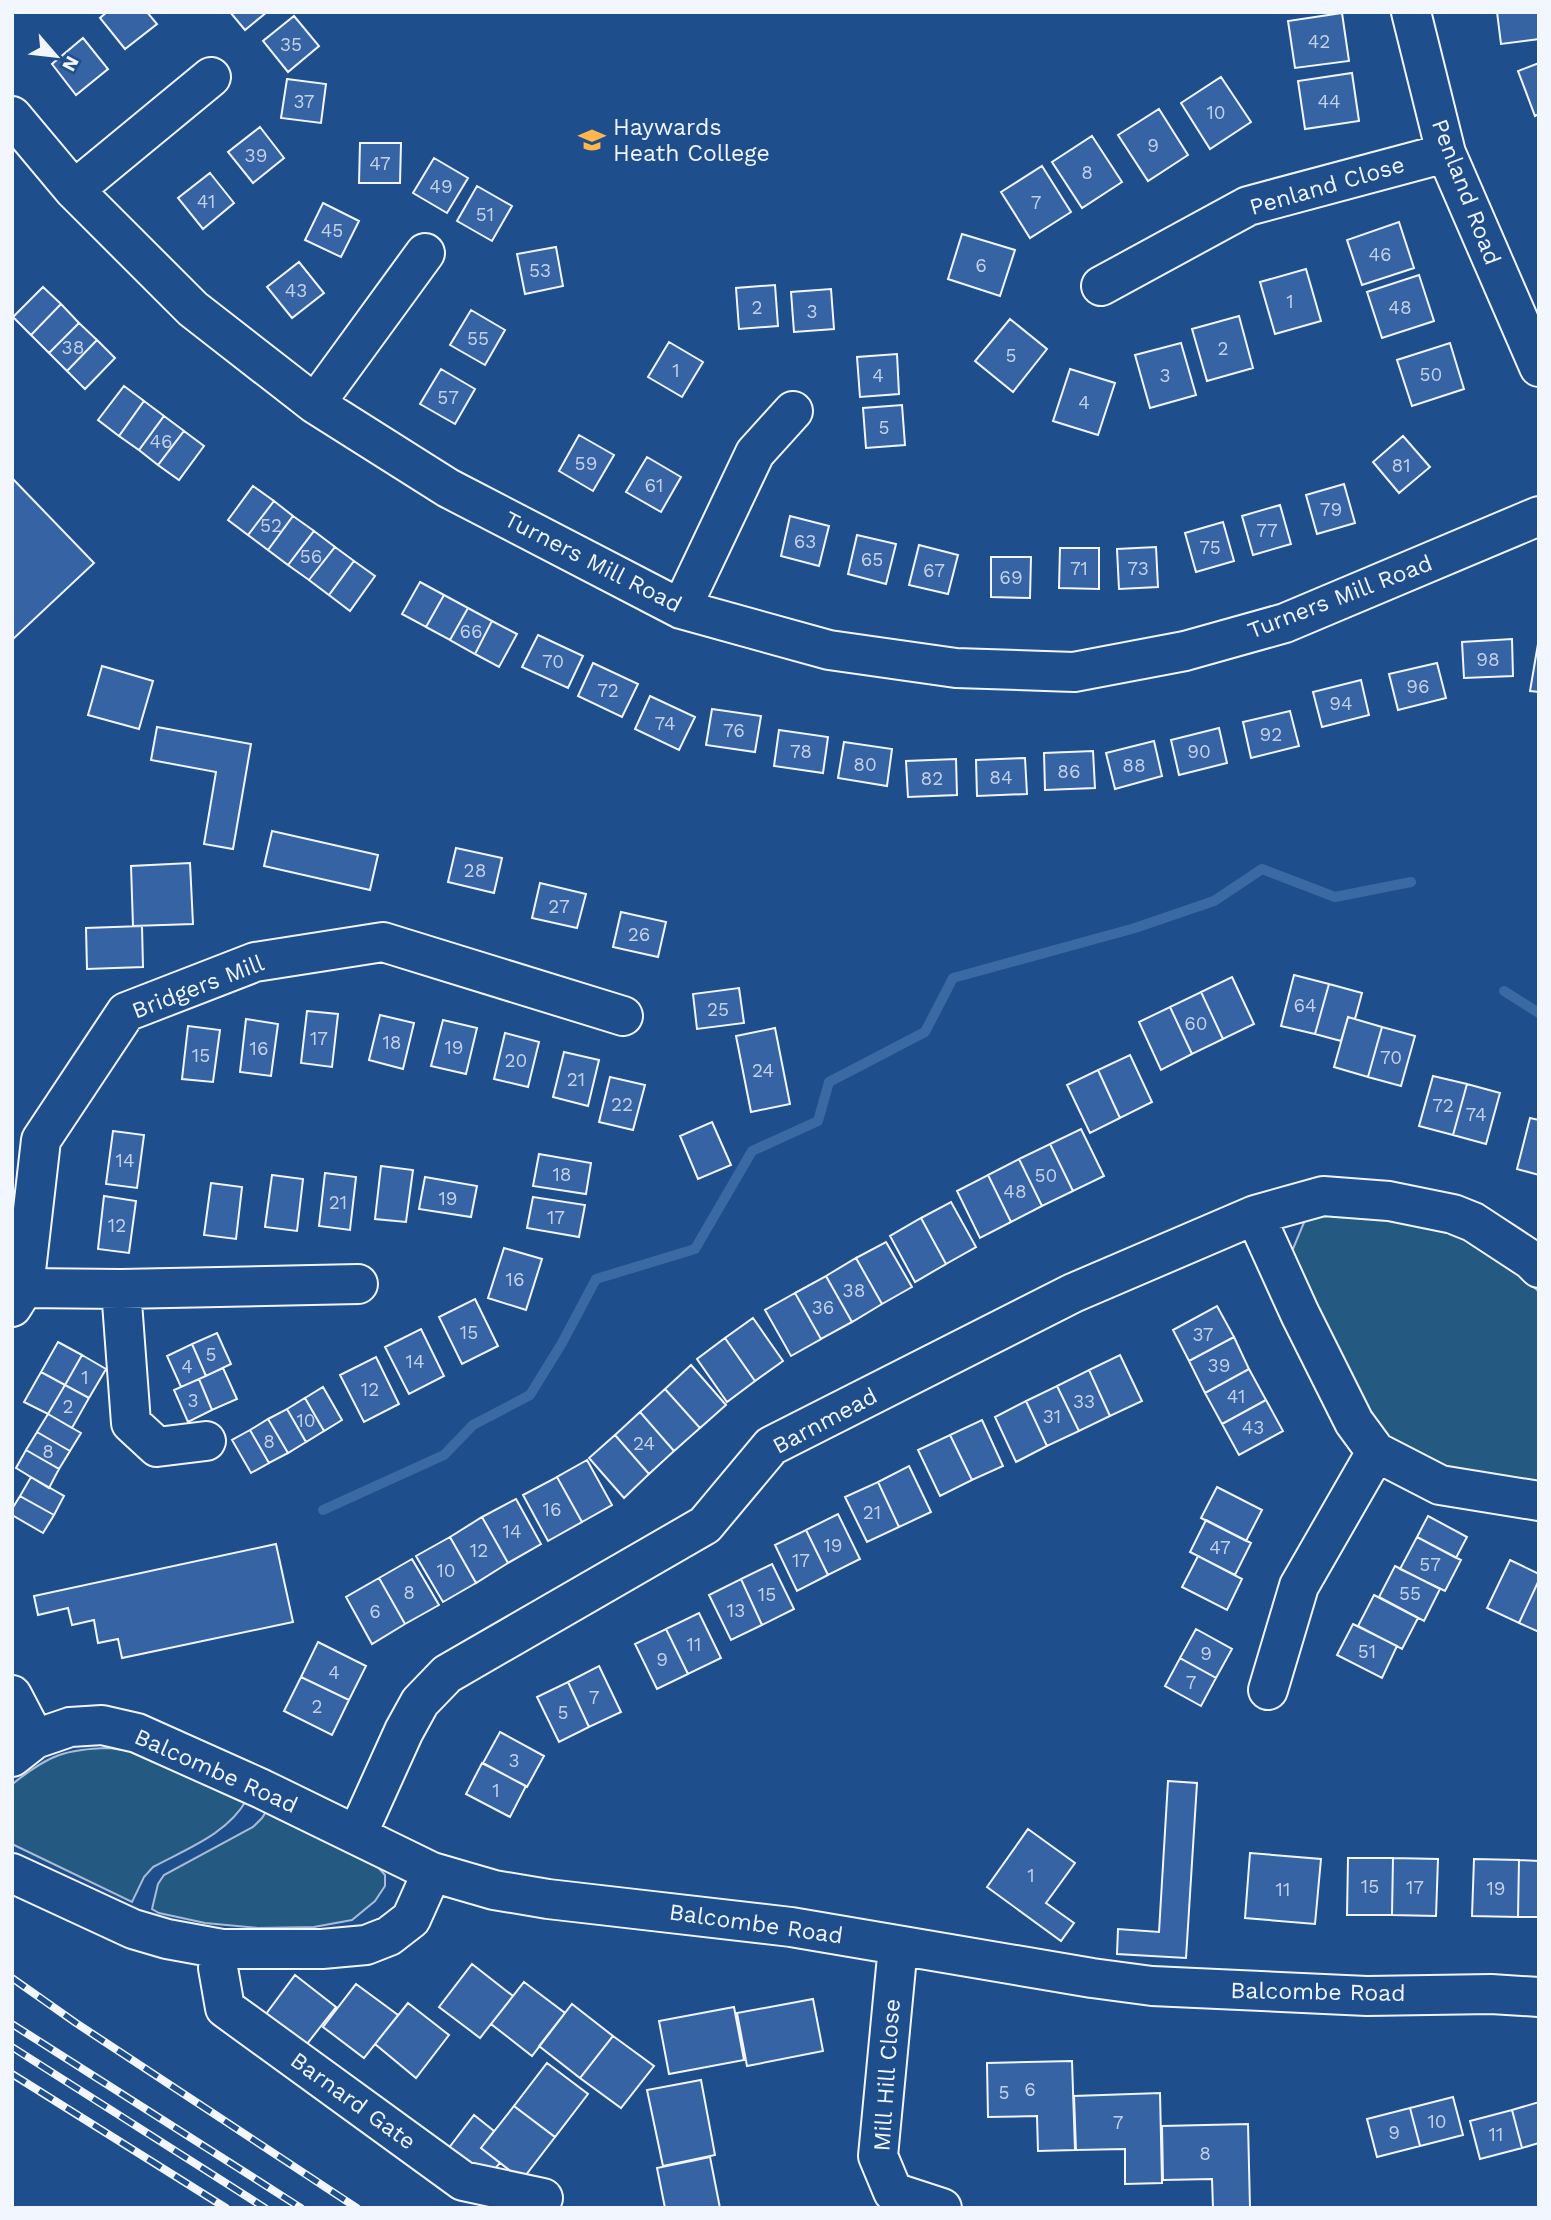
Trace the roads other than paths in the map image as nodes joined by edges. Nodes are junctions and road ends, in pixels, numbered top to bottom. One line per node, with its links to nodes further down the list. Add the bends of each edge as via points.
1 (1411, 12): 4 (street, Penland Road)
2 (211, 78): 5 (street)
3 (12, 116): 5 (street, Turners Mill Road)
4 (1446, 153): 7 (street, Penland Close, via 1248,206); 8 (street, Penland Road)
5 (74, 190): 9 (street, Turners Mill Road, via 194,309)
6 (425, 253): 9 (street)
7 (1101, 286)
8 (1539, 367)
9 (315, 404): 12 (street, Turners Mill Road, via 448,488)
10 (793, 411): 12 (street, via 755,453)
11 (1539, 516): 12 (street, Turners Mill Road, via 1285,623 1185,651 1074,671 956,668 829,650)
12 (681, 609)
13 (623, 1016): 18 (street, Bridgers Mill, via 383,942 255,962 126,1012 41,1140)
14 (1255, 1215): 15 (street, Barnmead, via 1323,1196 1389,1201 1474,1222); 20 (street, via 1354,1422); 25 (street, Barnmead, via 1073,1293 771,1446 705,1525 447,1674 414,1711)
15 (1539, 1268)
16 (358, 1284): 17 (street)
17 (121, 1289): 18 (street); 19 (street, via 131,1423 157,1447)
18 (18, 1297)
19 (206, 1441)
20 (1376, 1452): 21 (street, via 1440,1485); 22 (street, via 1299,1586)
21 (1539, 1501)
22 (1268, 1690)
23 (12, 1695): 24 (street)
24 (24, 1748): 25 (street, Balcombe Road, via 70,1727 102,1726 137,1733)
25 (357, 1835): 26 (street, Balcombe Road)
26 (432, 1871): 28 (street, Balcombe Road, via 494,1890 548,1899 791,1927); 29 (street, via 411,1919 389,1936 366,1945)
27 (12, 1872): 29 (street, via 133,1929)
28 (898, 1946): 30 (street, Balcombe Road, via 1152,1986 1367,1996); 32 (street, Mill Hill Close, via 878,2156 893,2192)
29 (222, 1949): 31 (street, Barnard Gate, via 218,1968 225,2008 463,2181)
30 (1539, 1997)
31 (544, 2198)
32 (942, 2208)

